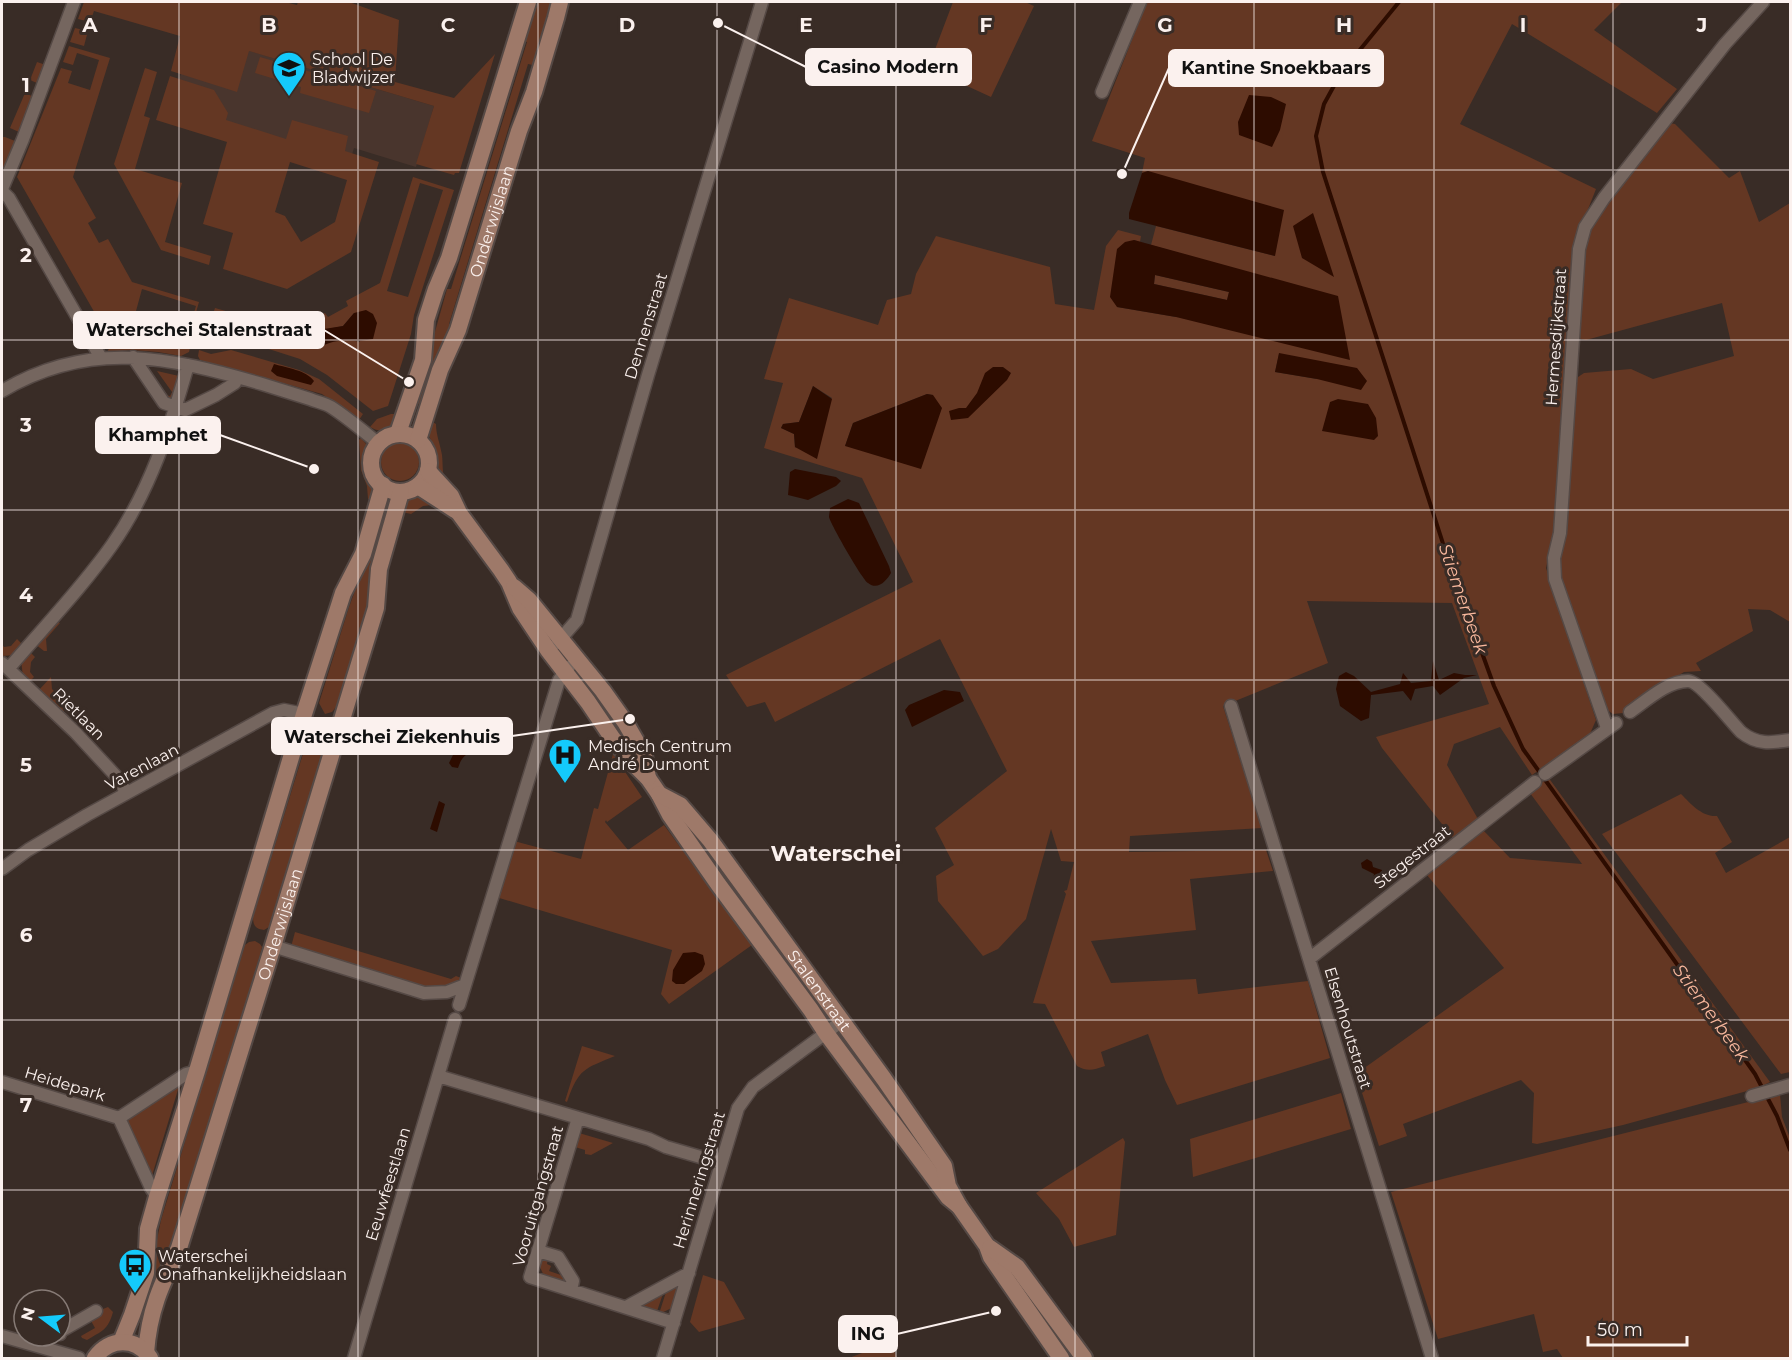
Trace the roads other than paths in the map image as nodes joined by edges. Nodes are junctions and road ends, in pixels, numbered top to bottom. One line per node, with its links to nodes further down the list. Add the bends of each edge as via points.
1 (74, 2): 8 (street)
2 (528, 2): 15 (main road, Onderwijslaan, via 426,320 423,360)
3 (560, 2): 16 (main road, Onderwijslaan, via 458,330 440,370)
4 (762, 2): 23 (street, Dennenstraat, via 577,620)
5 (1140, 2): 7 (street)
6 (1763, 2): 31 (street, Hermesdijkstraat, via 1725,44 1585,227 1579,249 1555,579 1611,725)
7 (1102, 92)
8 (2, 190): 10 (street)
9 (134, 357): 10 (street); 11 (street); 14 (street, via 164,404)
10 (101, 358): 13 (street, via 50,369)
11 (188, 365): 12 (street); 14 (street)
12 (236, 377): 14 (street, via 235,383 208,399 185,410); 17 (street, via 330,406)
13 (2, 391)
14 (176, 407): 25 (street, via 155,466 113,544 88,577)
15 (398, 434): 16 (main road); 17 (main road)
16 (418, 440): 18 (main road, via 426,448)
17 (378, 443): 19 (main road, via 371,461)
18 (428, 471): 20 (main road); 22 (main road, Stalenstraat, via 451,496)
19 (382, 486): 21 (main road); 29 (main road, via 363,554 343,593)
20 (418, 486): 21 (main road); 22 (main road, Stalenstraat)
21 (401, 492): 37 (main road, Onderwijslaan, via 379,569 376,608)
22 (459, 513): 23 (main road, Stalenstraat, via 509,582 528,600)
23 (555, 645): 24 (main road, Stalenstraat); 26 (main road, Stalenstraat)
24 (577, 660): 26 (street); 32 (main road, Stalenstraat, via 625,722 644,755)
25 (5, 665): 34 (street, Rietlaan, via 75,732)
26 (564, 671): 32 (main road, Stalenstraat); 39 (street)
27 (1232, 706): 38 (street, Elsenhoutstraat)
28 (1630, 712): 30 (street, via 1663,689 1690,680 1749,739 1774,743)
29 (304, 714): 34 (street, Varenlaan, via 284,710 273,713); 44 (main road)
30 (1791, 740)
31 (1545, 774)
32 (648, 778): 35 (main road, Stalenstraat)
33 (1534, 782): 38 (street, Stegestraat)
34 (127, 793): 36 (street, Varenlaan)
35 (659, 794): 42 (main road, Stalenstraat, via 680,805 710,840); 43 (main road, Stalenstraat)
36 (2, 869)
37 (277, 947): 39 (street, via 424,993 447,992); 67 (main road, Onderwijslaan, via 179,1248 157,1298 148,1327)
38 (1309, 958): 74 (street, Elsenhoutstraat)
39 (465, 985): 40 (street)
40 (459, 1005)
41 (455, 1018): 45 (street, Eeuwfeestlaan)
42 (842, 1021): 43 (street, Herinneringstraat); 46 (main road, Stalenstraat)
43 (826, 1034): 49 (main road, Stalenstraat); 53 (street, Herinneringstraat, via 753,1087 738,1108)
44 (197, 1071): 51 (street, via 186,1074); 54 (main road)
45 (438, 1076): 52 (street, Vooruitgangstraat); 70 (street, Eeuwfeestlaan)
46 (884, 1079): 49 (main road); 55 (main road, Stalenstraat, via 944,1166 948,1186)
47 (2, 1082): 51 (street, Heidepark)
48 (1784, 1087): 50 (street)
49 (869, 1090): 55 (main road, Stalenstraat, via 948,1197)
50 (1754, 1095)
51 (119, 1118): 54 (street)
52 (578, 1118): 53 (street, Vooruitgangstraat); 57 (street, Vooruitgangstraat)
53 (721, 1163): 58 (street, Herinneringstraat)
54 (157, 1197): 65 (main road, via 148,1229 146,1273)
55 (959, 1206): 56 (main road, Stalenstraat)
56 (987, 1246): 72 (main road, Stalenstraat); 73 (main road, Stalenstraat, via 1017,1267)
57 (538, 1251): 59 (street, via 558,1257 573,1281); 59 (street, Vooruitgangstraat, via 530,1277)
58 (689, 1273): 60 (street); 62 (street, Herinneringstraat)
59 (571, 1290): 60 (street, Vooruitgangstraat)
60 (626, 1307): 62 (street, Vooruitgangstraat)
61 (96, 1311): 63 (street)
62 (674, 1323): 71 (street, Herinneringstraat)
63 (72, 1325)
64 (2, 1336): 66 (street)
65 (121, 1342): 67 (main road, Onderwijslaan, via 139,1346); 69 (main road, via 109,1345)
66 (54, 1355): 68 (street)
67 (148, 1356)
68 (79, 1359)
69 (96, 1359)
70 (354, 1359)
71 (663, 1359)
72 (1061, 1359)
73 (1084, 1359)
74 (1432, 1359)

